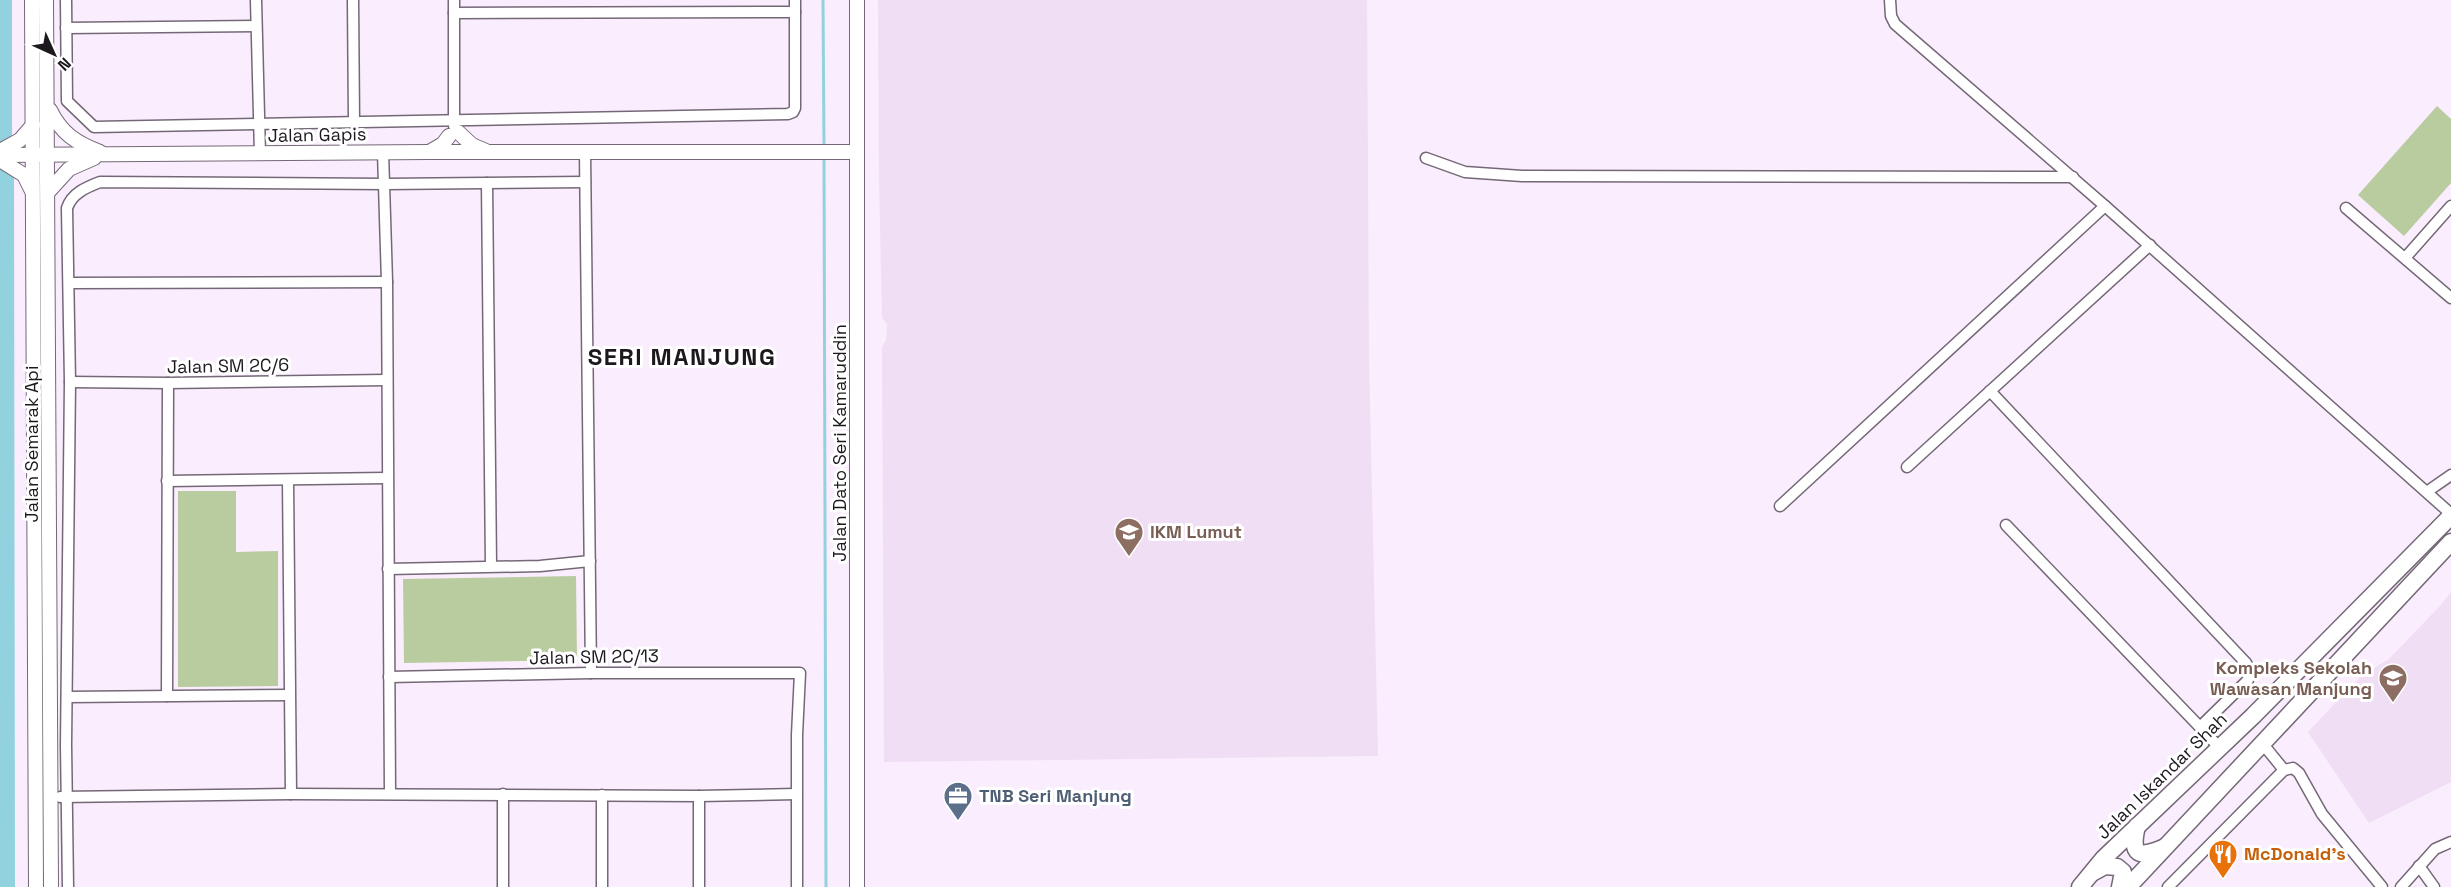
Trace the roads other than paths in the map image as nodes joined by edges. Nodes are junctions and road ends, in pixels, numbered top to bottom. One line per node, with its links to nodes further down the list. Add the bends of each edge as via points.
1 (32, 0): 17 (street, Jalan Semarak Api)
2 (46, 0): 14 (street, Jalan Semarak Api)
3 (66, 0): 13 (street)
4 (256, 0): 12 (street)
5 (353, 0): 16 (street)
6 (454, 0): 11 (street)
7 (795, 0): 10 (street)
8 (857, 0): 23 (street, Jalan Dato Seri Kamaruddin)
9 (1890, 0): 32 (street, via 1895,24)
10 (795, 12): 11 (street); 18 (street, via 795,108 788,114)
11 (454, 13): 18 (street)
12 (256, 26): 13 (street); 15 (street)
13 (66, 28): 15 (street, via 67,101 94,127)
14 (48, 104): 26 (street, Jalan Semarak Api); 27 (street, via 57,124 72,139)
15 (259, 122): 16 (street); 28 (street)
16 (354, 122): 18 (street)
17 (33, 125): 24 (street, via 20,140); 29 (street, Jalan Semarak Api)
18 (454, 129): 20 (street, via 443,144); 21 (street); 22 (street)
19 (383, 152): 20 (street, Jalan Gapis); 28 (street, Jalan Gapis); 35 (street)
20 (429, 152): 21 (street, Jalan Gapis)
21 (455, 152): 22 (street, Jalan Gapis)
22 (487, 152): 25 (street, Jalan Gapis)
23 (857, 152): 25 (street, Jalan Gapis); 93 (street, Jalan Dato Seri Kamaruddin)
24 (0, 153): 29 (street, Jalan Gapis)
25 (585, 153): 33 (street)
26 (48, 154): 27 (street, Jalan Gapis); 29 (street, Jalan Gapis); 36 (street, Jalan Semarak Api)
27 (107, 154): 28 (street, Jalan Gapis); 36 (street, via 69,169)
28 (260, 154)
29 (33, 155): 37 (street, Jalan Semarak Api)
30 (1426, 158): 32 (street, via 1465,172 1522,176)
31 (0, 160): 37 (street, via 24,175)
32 (2073, 177): 38 (street)
33 (585, 182): 34 (street); 60 (street)
34 (487, 183): 35 (street); 61 (street)
35 (385, 184): 43 (street); 44 (street, via 100,182 70,199 67,208)
36 (48, 192): 80 (street, Jalan Semarak Api)
37 (33, 196): 78 (street, Jalan Semarak Api)
38 (2105, 206): 41 (street); 56 (street)
39 (2451, 206): 42 (street)
40 (2346, 208): 42 (street)
41 (2150, 245): 49 (street); 55 (street)
42 (2405, 258): 45 (street)
43 (387, 282): 44 (street); 46 (street)
44 (69, 283): 47 (street)
45 (2451, 298)
46 (387, 380): 48 (street, Jalan SM 2C/6); 52 (street)
47 (70, 382): 48 (street, Jalan SM 2C/6); 67 (street)
48 (168, 383): 54 (street)
49 (1990, 391): 50 (street); 68 (street, via 2246,663 2248,680)
50 (1906, 467)
51 (2451, 475): 55 (street)
52 (387, 478): 53 (street); 62 (street)
53 (288, 480): 54 (street); 65 (street)
54 (167, 481): 66 (street)
55 (2427, 491): 57 (street)
56 (1780, 506)
57 (2451, 515): 70 (main road, Jalan Iskandar Shah)
58 (2006, 525): 68 (street)
59 (2451, 542): 69 (main road)
60 (590, 561): 61 (street); 63 (street)
61 (491, 566): 62 (street)
62 (388, 569): 64 (street)
63 (591, 673): 64 (street, Jalan SM 2C/13); 75 (street, Jalan SM 2C/13, via 800,673)
64 (388, 678): 73 (street)
65 (289, 695): 66 (street); 72 (street)
66 (167, 696): 67 (street)
67 (67, 697): 79 (street)
68 (2200, 727): 70 (street)
69 (2262, 743): 71 (street); 83 (main road)
70 (2220, 748): 81 (main road, Jalan Iskandar Shah)
71 (2284, 770): 97 (street); 98 (street, via 2293,768 2299,773 2322,814)
72 (291, 794): 73 (street); 79 (street)
73 (390, 794): 74 (street)
74 (503, 794): 76 (street); 89 (street)
75 (796, 794): 77 (street); 92 (street)
76 (602, 795): 77 (street); 90 (street)
77 (699, 796): 91 (street)
78 (36, 797): 80 (street); 86 (street, Jalan Semarak Api)
79 (67, 797): 80 (street); 88 (street)
80 (51, 798): 87 (street, Jalan Semarak Api)
81 (2137, 826): 83 (main road, via 2135,850 2149,854); 85 (main road, Jalan Iskandar Shah)
82 (2451, 842): 84 (street, via 2435,849)
83 (2168, 846): 96 (main road)
84 (2419, 866): 99 (street); 100 (street)
85 (2091, 874): 94 (main road, Jalan Iskandar Shah); 95 (main road, via 2105,866 2117,867 2123,872)
86 (36, 887)
87 (51, 887)
88 (68, 887)
89 (503, 887)
90 (602, 887)
91 (699, 887)
92 (797, 887)
93 (857, 887)
94 (2080, 887)
95 (2120, 887)
96 (2128, 887)
97 (2168, 887)
98 (2382, 887)
99 (2401, 887)
100 (2434, 887)

